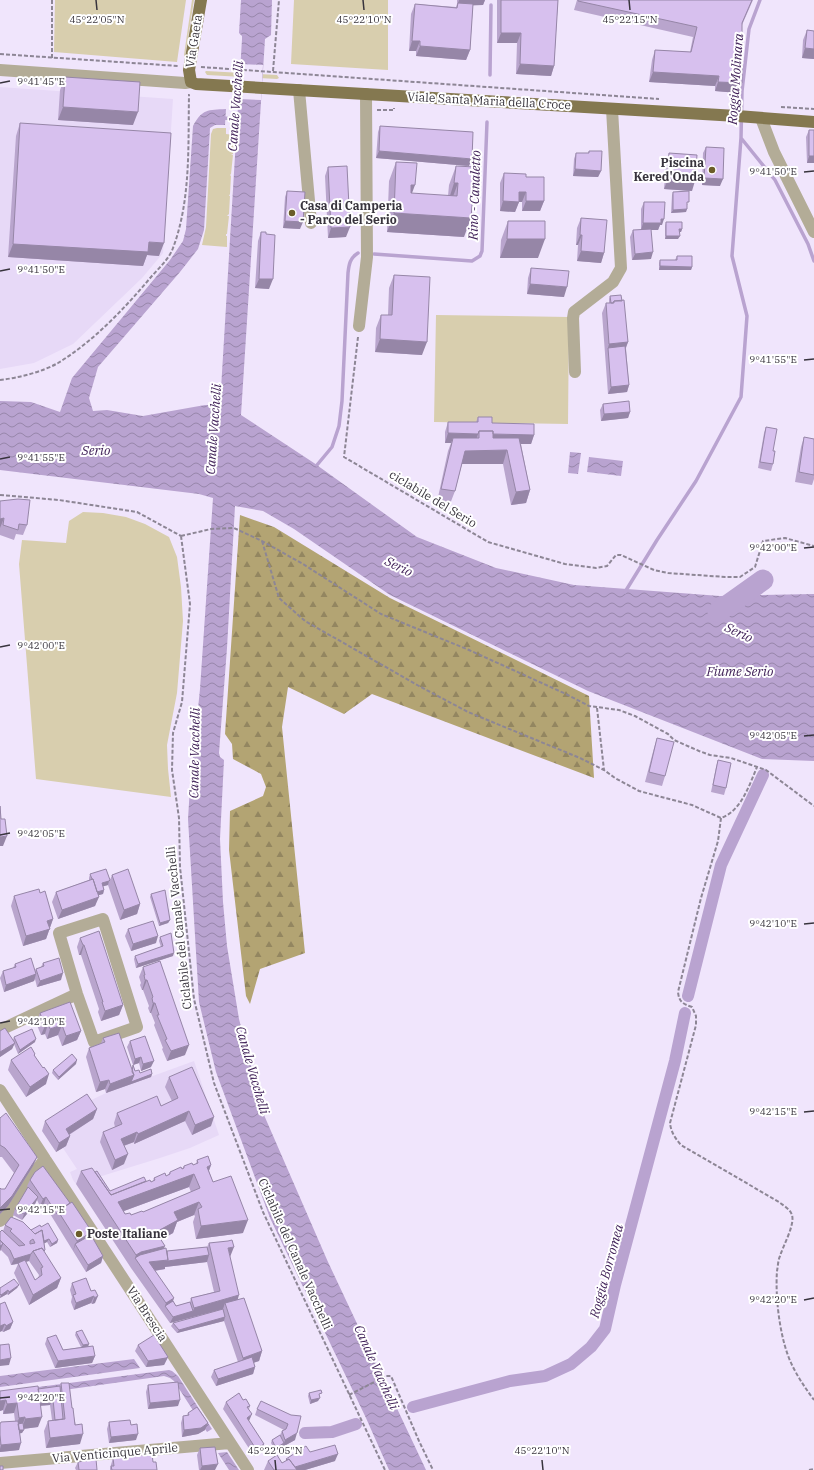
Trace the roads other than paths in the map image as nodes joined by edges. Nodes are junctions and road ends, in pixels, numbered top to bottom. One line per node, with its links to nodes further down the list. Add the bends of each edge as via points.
1 (200, 0): 3 (main road, Via Gaeta, via 185,66)
2 (0, 70): 3 (street, Viale Santa Maria della Croce)
3 (191, 82): 4 (main road, Viale Santa Maria della Croce)
4 (299, 90): 5 (main road, Viale Santa Maria della Croce); 9 (street)
5 (366, 94): 6 (main road, Viale Santa Maria della Croce); 11 (street, via 368,257)
6 (612, 109): 7 (main road, Viale Santa Maria della Croce); 12 (street, via 621,268 613,282 574,312)
7 (761, 118): 8 (main road, Viale Santa Maria della Croce); 10 (street, via 774,152)
8 (814, 122)
9 (311, 223)
10 (814, 232)
11 (359, 326)
12 (575, 372)
13 (78, 994): 13 (street, via 94,1042 137,1028 103,919 60,933); 14 (street)
14 (0, 1030)
15 (0, 1090): 16 (street, Via Brescia)
16 (45, 1159): 17 (street, via 7,1215); 18 (street, Via Brescia)
17 (0, 1221)
18 (230, 1443): 19 (street, Via Venticinque Aprile); 20 (street, Via Brescia)
19 (0, 1463)
20 (248, 1470)

